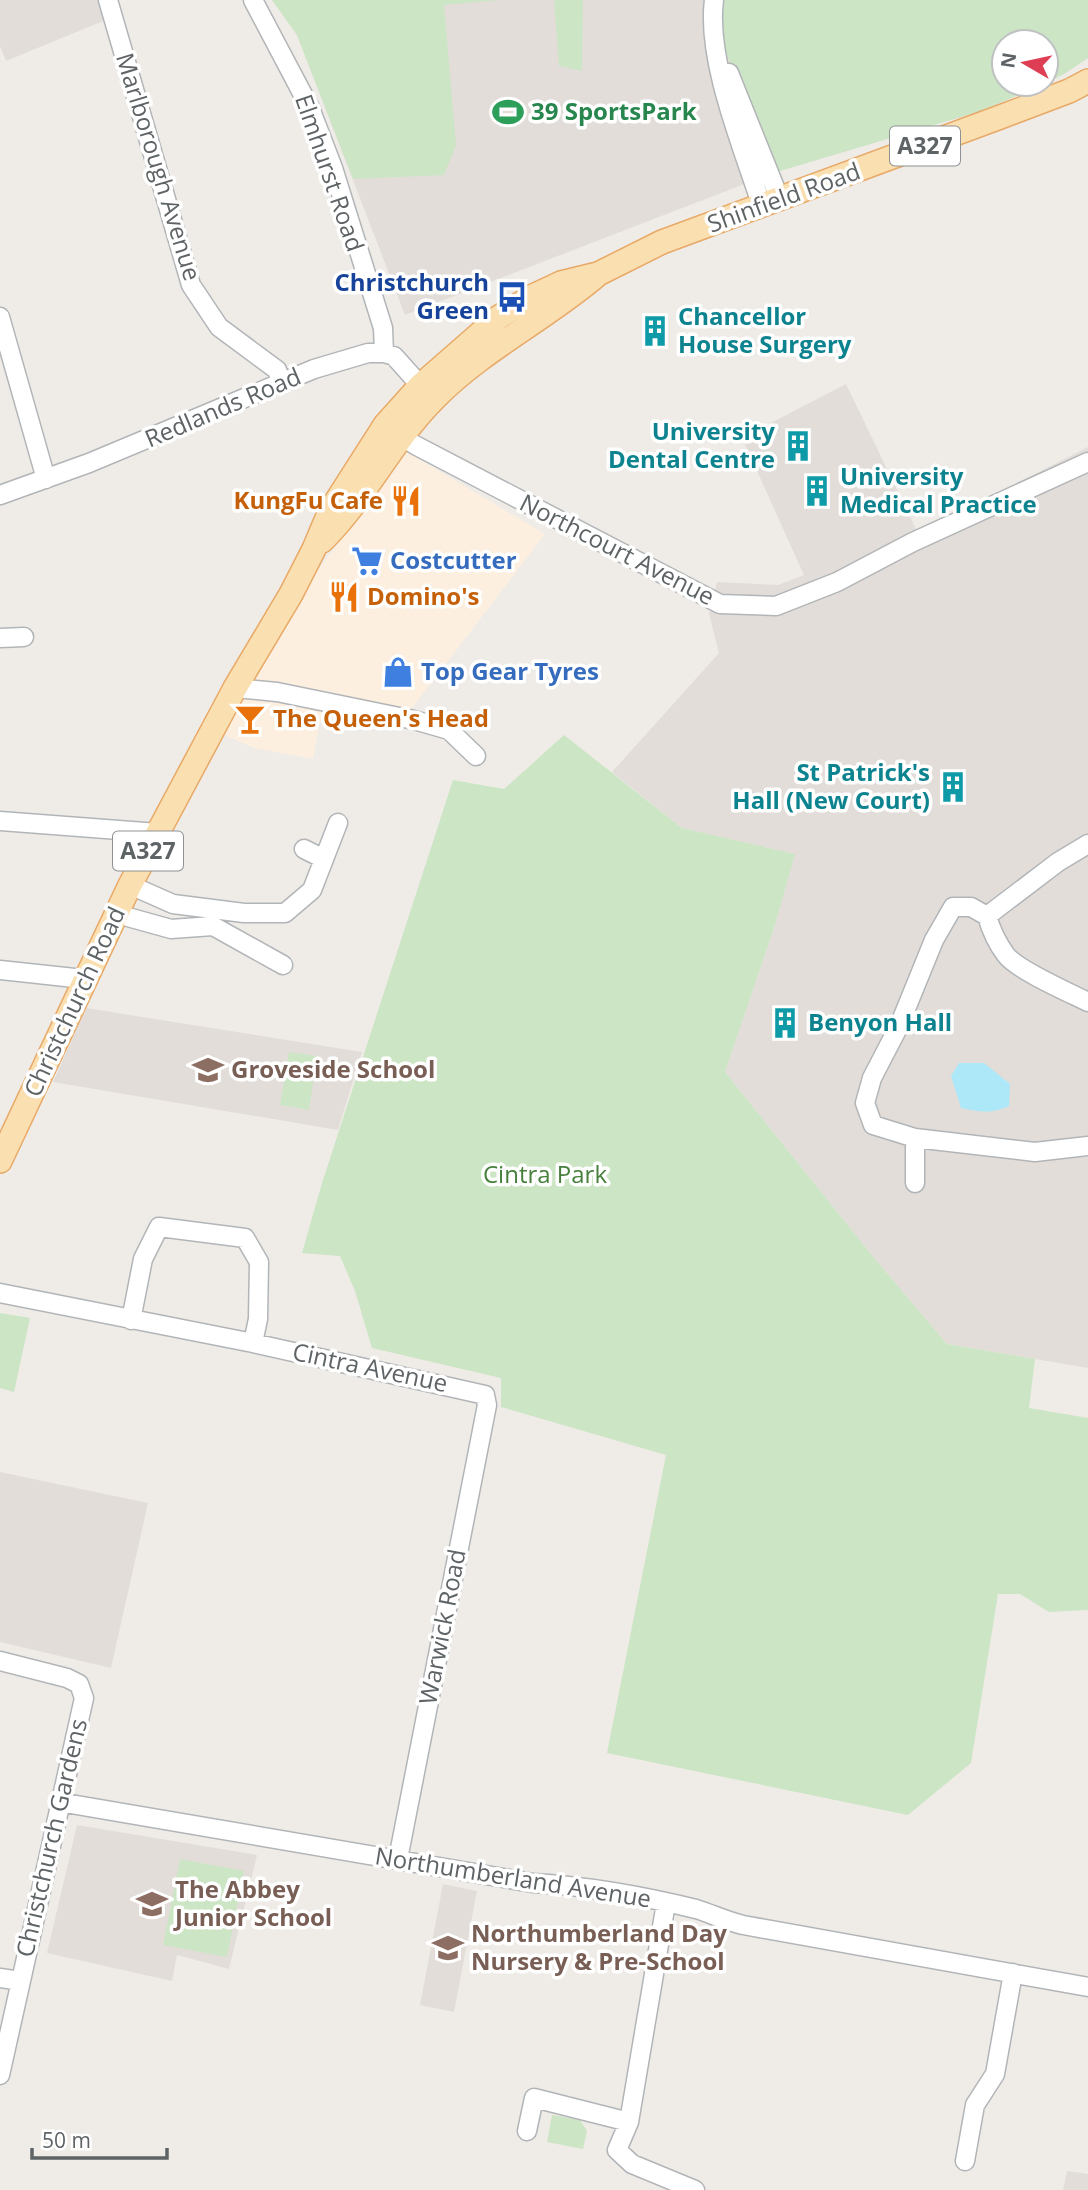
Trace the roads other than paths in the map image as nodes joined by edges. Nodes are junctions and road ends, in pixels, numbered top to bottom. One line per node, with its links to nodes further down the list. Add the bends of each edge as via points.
1 (108, 0): 8 (street, Marlborough Avenue, via 191,285 219,327 276,370)
2 (253, 0): 7 (street, Elmhurst Road, via 310,108 333,169 383,328)
3 (715, 0): 5 (street, via 712,37 738,93)
4 (1088, 81): 5 (main road, Shinfield Road / A327)
5 (771, 204): 9 (main road, Shinfield Road / A327, via 662,243 598,274 570,298)
6 (0, 317): 12 (street)
7 (384, 353): 8 (street, Redlands Road, via 339,360); 9 (street, via 394,356)
8 (282, 384): 12 (street, Redlands Road)
9 (426, 393): 10 (main road, Christchurch Road / A327)
10 (394, 432): 11 (street, Northcourt Avenue, via 701,595 720,604 742,605 776,606 837,582); 16 (main road, Christchurch Road / A327, via 342,521 314,550)
11 (1088, 462)
12 (46, 479): 13 (street, Redlands Road)
13 (0, 495)
14 (24, 637): 15 (street)
15 (0, 638)
16 (235, 688): 17 (street, via 414,720 449,730); 20 (main road, Christchurch Road / A327)
17 (475, 756)
18 (0, 821): 20 (street)
19 (338, 823): 23 (street)
20 (158, 833): 24 (main road, Christchurch Road / A327)
21 (1088, 844): 26 (street)
22 (303, 849): 23 (street)
23 (324, 859): 24 (street, via 312,890 285,913 173,904)
24 (130, 885): 25 (main road, Christchurch Road / A327)
25 (117, 914): 27 (street, via 172,929 213,926); 29 (main road, Christchurch Road / A327)
26 (987, 916): 30 (street, via 1008,958); 31 (street, via 971,907 953,907 872,1077 865,1103 873,1125)
27 (283, 965)
28 (0, 970): 29 (street)
29 (85, 979): 33 (main road, Christchurch Road / A327)
30 (1088, 1002)
31 (915, 1138): 32 (street, via 1035,1152); 34 (street)
32 (1088, 1146)
33 (0, 1161)
34 (915, 1183)
35 (0, 1293): 36 (street, Cintra Avenue)
36 (131, 1320): 37 (street, Cintra Avenue); 37 (street, via 143,1259 159,1227 245,1238 259,1262)
37 (253, 1343): 38 (street, Cintra Avenue)
38 (485, 1395): 41 (street, Warwick Road, via 487,1405)
39 (0, 1661): 40 (street, Christchurch Gardens, via 79,1684 84,1698)
40 (59, 1802): 41 (street, Northumberland Avenue); 45 (street, Christchurch Gardens)
41 (398, 1860): 42 (street, Northumberland Avenue)
42 (666, 1903): 43 (street, Northumberland Avenue, via 743,1925); 48 (street)
43 (1013, 1973): 46 (street, Northumberland Avenue); 50 (street, via 995,2074 975,2105)
44 (0, 1978): 45 (street)
45 (20, 1981): 47 (street, Christchurch Gardens)
46 (1088, 1987)
47 (0, 2075)
48 (629, 2122): 49 (street, via 534,2098); 51 (street, via 617,2150 632,2164)
49 (527, 2131)
50 (965, 2161)
51 (694, 2190)

